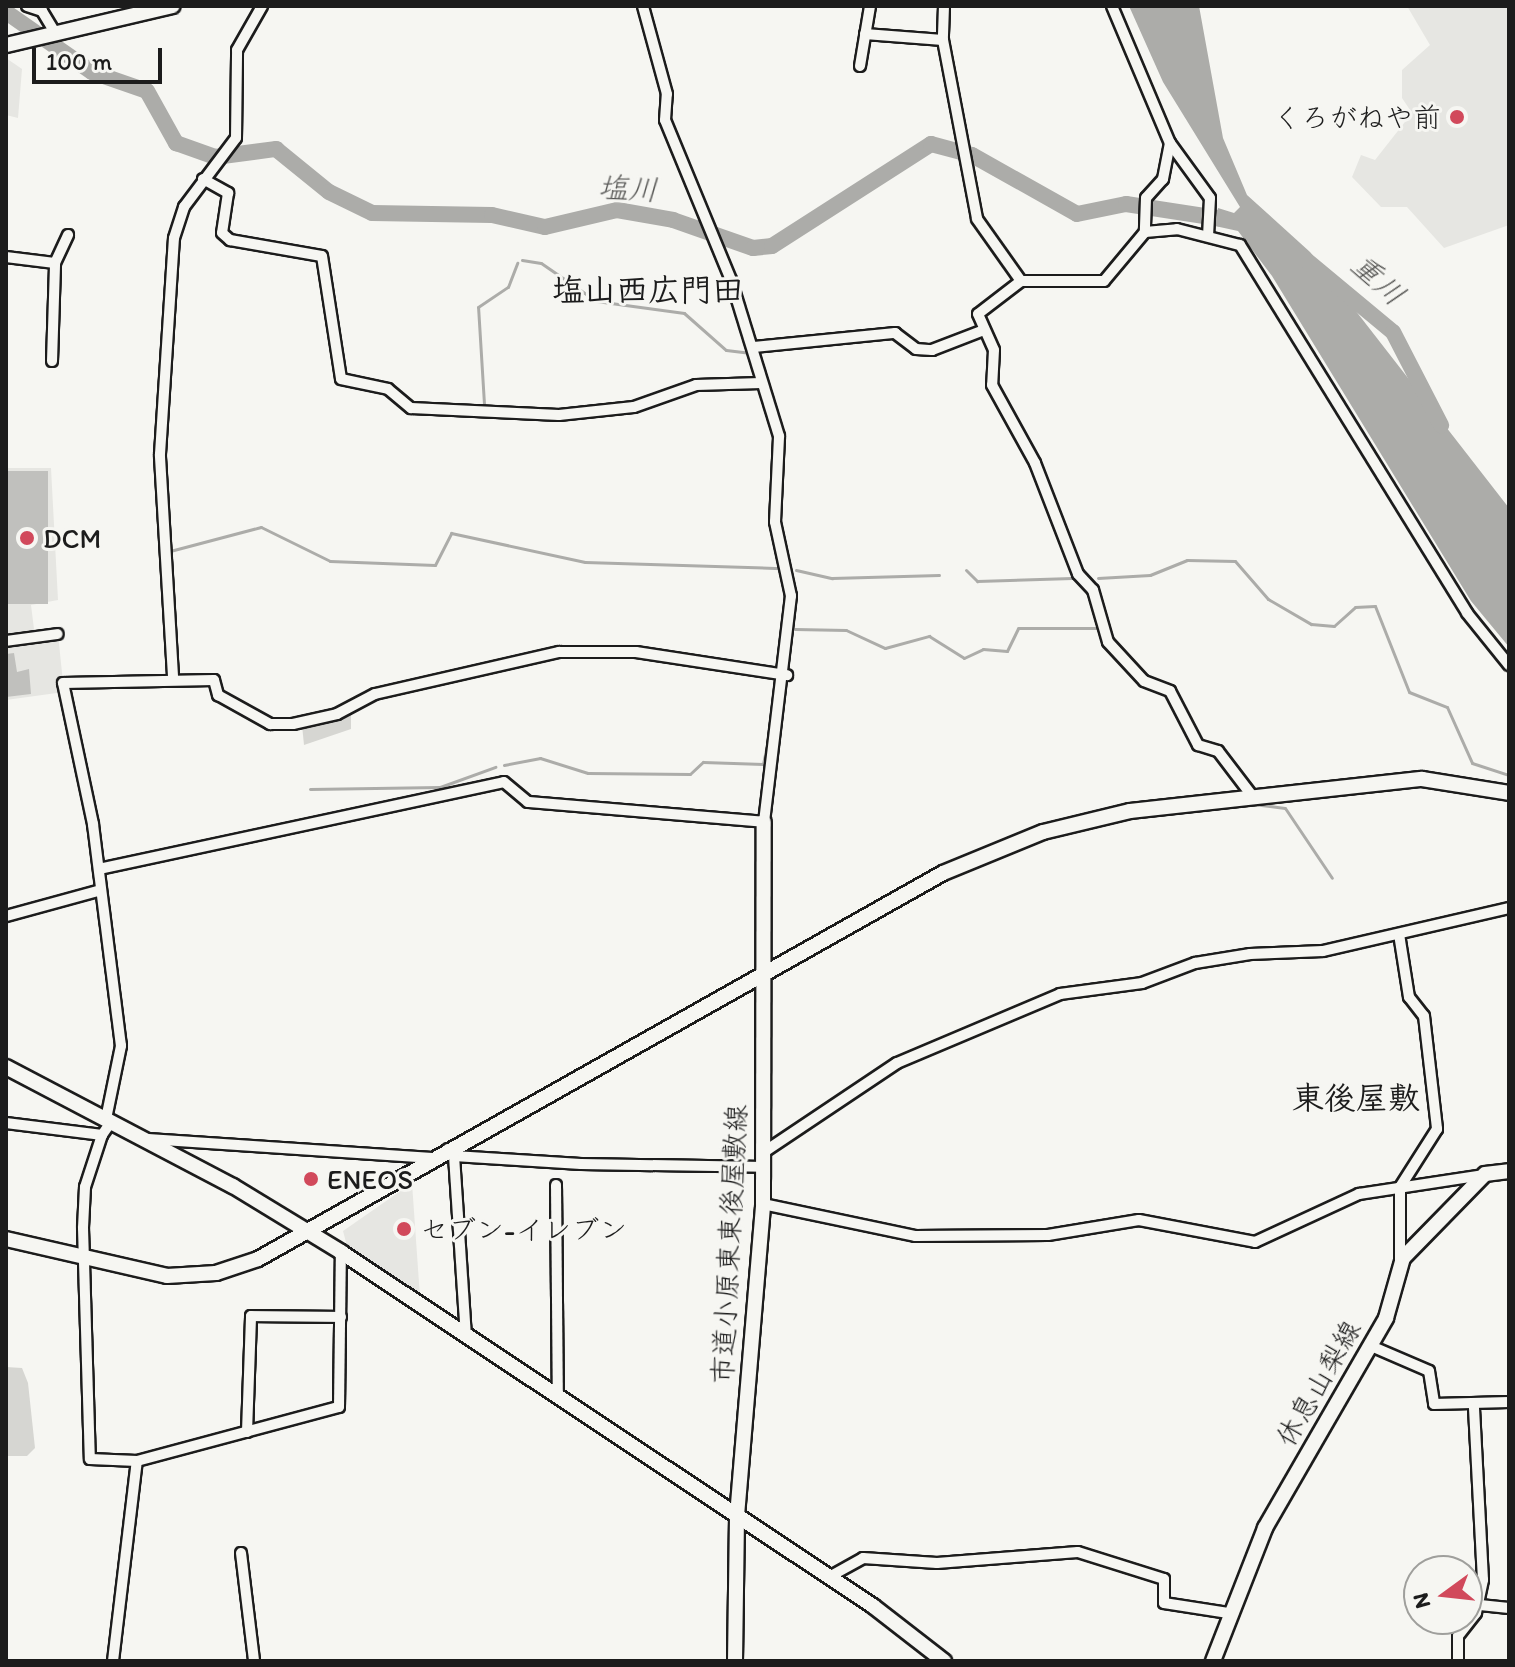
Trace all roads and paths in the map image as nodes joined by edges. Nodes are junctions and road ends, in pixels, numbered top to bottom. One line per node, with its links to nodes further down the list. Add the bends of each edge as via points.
1 (27, 6): 8 (street, via 42,11)
2 (172, 6): 8 (street)
3 (262, 6): 14 (street, via 237,50 239,114 230,150)
4 (643, 6): 22 (street, via 667,94 665,120)
5 (870, 6): 9 (street)
6 (944, 6): 10 (street)
7 (1112, 6): 13 (street)
8 (55, 33): 11 (street)
9 (865, 34): 10 (street); 12 (street)
10 (943, 40): 20 (street, via 977,219)
11 (6, 45)
12 (860, 66)
13 (1170, 143): 15 (street, via 1163,179 1146,198); 16 (street, via 1212,210)
14 (203, 179): 24 (street, via 228,193 222,233 230,240 322,256 341,379 388,389 411,408 559,415 634,407 682,387); 29 (street, via 174,238 160,454)
15 (1143, 228): 16 (street); 20 (street, via 1104,281)
16 (1208, 234): 27 (street, via 1230,238 1259,269 1467,613)
17 (68, 235): 19 (street)
18 (6, 257): 19 (street)
19 (55, 263): 23 (street)
20 (1021, 281): 21 (street, via 978,314)
21 (984, 330): 22 (street, via 932,350 916,349 895,333); 31 (street, via 997,374 992,385 1035,463 1078,574 1093,590 1108,642 1144,681 1170,691 1198,745 1218,751)
22 (754, 347): 24 (street)
23 (52, 361)
24 (761, 383): 28 (street, via 780,450 775,505 791,596)
25 (58, 634): 26 (street)
26 (6, 641)
27 (1509, 665)
28 (783, 674): 29 (street, via 636,652 559,652 281,724 218,695 214,680); 32 (street)
29 (173, 676): 33 (street, via 63,683)
30 (1509, 793): 31 (street, via 1443,779)
31 (1253, 797): 38 (street, via 1105,816 1012,843)
32 (764, 822): 33 (street, via 528,802 504,782); 38 (street, 市道小原東東後屋敷線)
33 (99, 869): 34 (street)
34 (101, 890): 36 (street); 40 (street, via 121,1046)
35 (1509, 908): 37 (street)
36 (6, 916)
37 (1399, 934): 46 (street, via 1323,951 1195,963 1142,983 1060,994 897,1063); 50 (street, via 1409,997 1424,1016 1437,1129)
38 (761, 974): 44 (street); 46 (street, 市道小原東東後屋敷線)
39 (6, 1067): 40 (street)
40 (108, 1121): 42 (street); 43 (street)
41 (6, 1123): 42 (street)
42 (102, 1135): 55 (street, via 85,1187)
43 (143, 1139): 45 (street); 52 (street)
44 (451, 1153): 45 (street); 46 (street); 58 (street)
45 (432, 1158): 52 (street)
46 (764, 1160): 51 (street, 市道小原東東後屋敷線)
47 (1509, 1171): 48 (street)
48 (1485, 1174): 50 (street); 56 (street, 休息山梨線)
49 (556, 1185): 60 (street)
50 (1400, 1187): 51 (street, via 1359,1194 1255,1242 1139,1220 1048,1235 915,1236); 56 (street)
51 (763, 1204): 65 (street, 市道小原東東後屋敷線)
52 (304, 1229): 54 (street); 55 (street, via 258,1259 216,1273 167,1276)
53 (6, 1239): 55 (street)
54 (341, 1252): 57 (street); 58 (street)
55 (82, 1258): 64 (street, via 89,1276 86,1453)
56 (1400, 1263): 59 (street, 休息山梨線)
57 (341, 1317): 63 (street, via 339,1407); 63 (street, via 251,1316)
58 (466, 1336): 60 (street)
59 (1371, 1346): 62 (street, via 1429,1371 1434,1404); 71 (street, 休息山梨線, via 1265,1528)
60 (558, 1397): 65 (street)
61 (1509, 1402): 62 (street)
62 (1474, 1406): 67 (street)
63 (247, 1432): 64 (street)
64 (137, 1461): 73 (street)
65 (737, 1516): 68 (street); 75 (street, 市道小原東東後屋敷線)
66 (241, 1553): 74 (street)
67 (1478, 1555)
68 (829, 1577): 71 (street, via 863,1558 937,1563 1078,1552 1164,1579 1164,1603); 76 (street)
69 (1483, 1605): 70 (street)
70 (1509, 1608)
71 (1228, 1613): 77 (street, 休息山梨線)
72 (1461, 1635): 78 (street)
73 (113, 1661)
74 (254, 1661)
75 (735, 1661)
76 (944, 1661)
77 (1213, 1661)
78 (1458, 1661)

